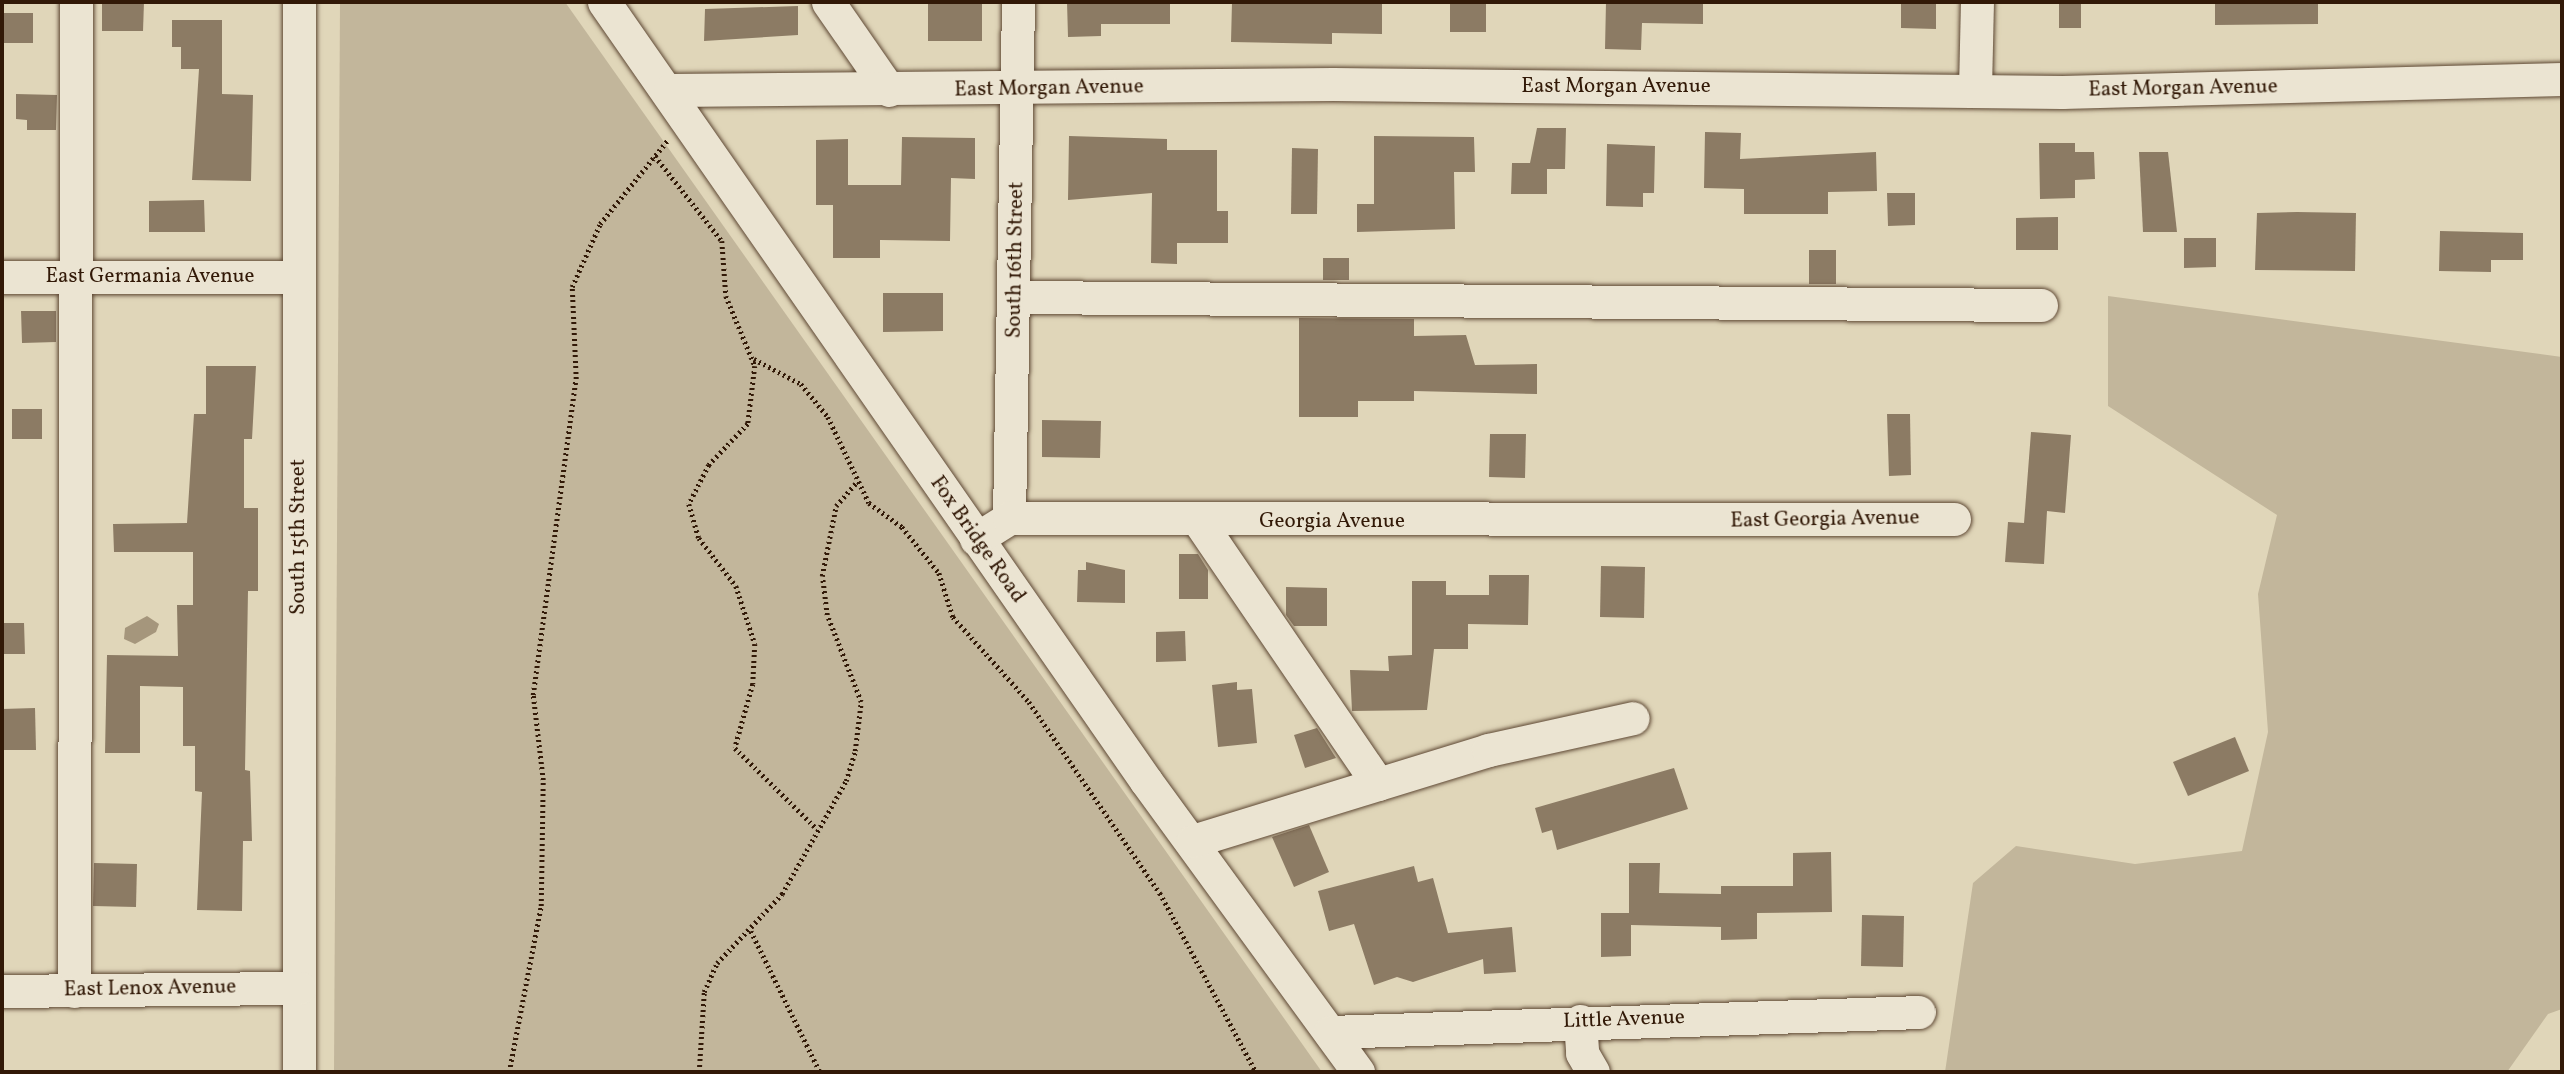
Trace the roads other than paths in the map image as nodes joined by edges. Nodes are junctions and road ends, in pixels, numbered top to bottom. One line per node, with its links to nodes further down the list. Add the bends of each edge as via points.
1 (76, 2): 13 (street)
2 (299, 2): 14 (street, South 15th Street)
3 (604, 2): 11 (street, Fox Bridge Road)
4 (828, 2): 10 (street)
5 (1018, 2): 8 (street, South 16th Street)
6 (1976, 2): 9 (street)
7 (2562, 79): 9 (street, East Morgan Avenue)
8 (1016, 89): 9 (street, East Morgan Avenue); 10 (street, East Morgan Avenue); 15 (street, South 16th Street)
9 (1975, 89)
10 (890, 90): 11 (street, East Morgan Avenue)
11 (678, 103): 21 (street, Fox Bridge Road)
12 (2, 277): 13 (street, East Germania Avenue)
13 (75, 277): 14 (street, East Germania Avenue); 27 (street)
14 (299, 277): 25 (street, South 15th Street)
15 (1017, 297): 16 (street); 17 (street, South 16th Street)
16 (2041, 305)
17 (1009, 518): 20 (street, Georgia Avenue); 21 (street)
18 (1954, 519): 19 (street, East Georgia Avenue)
19 (1695, 522): 20 (street, Georgia Avenue)
20 (1200, 523): 23 (street)
21 (976, 539): 24 (street, Fox Bridge Road)
22 (1633, 718): 23 (street, via 1488,750)
23 (1378, 784): 24 (street)
24 (1193, 841): 30 (street, Fox Bridge Road)
25 (299, 988): 27 (street, East Lenox Avenue); 31 (street, South 15th Street)
26 (2, 991): 27 (street, East Lenox Avenue)
27 (74, 991)
28 (1919, 1012): 29 (street, Little Avenue)
29 (1580, 1021): 30 (street, Little Avenue); 33 (street, via 1582,1053)
30 (1330, 1032): 32 (street, Fox Bridge Road)
31 (299, 1072)
32 (1358, 1072)
33 (1593, 1072)

